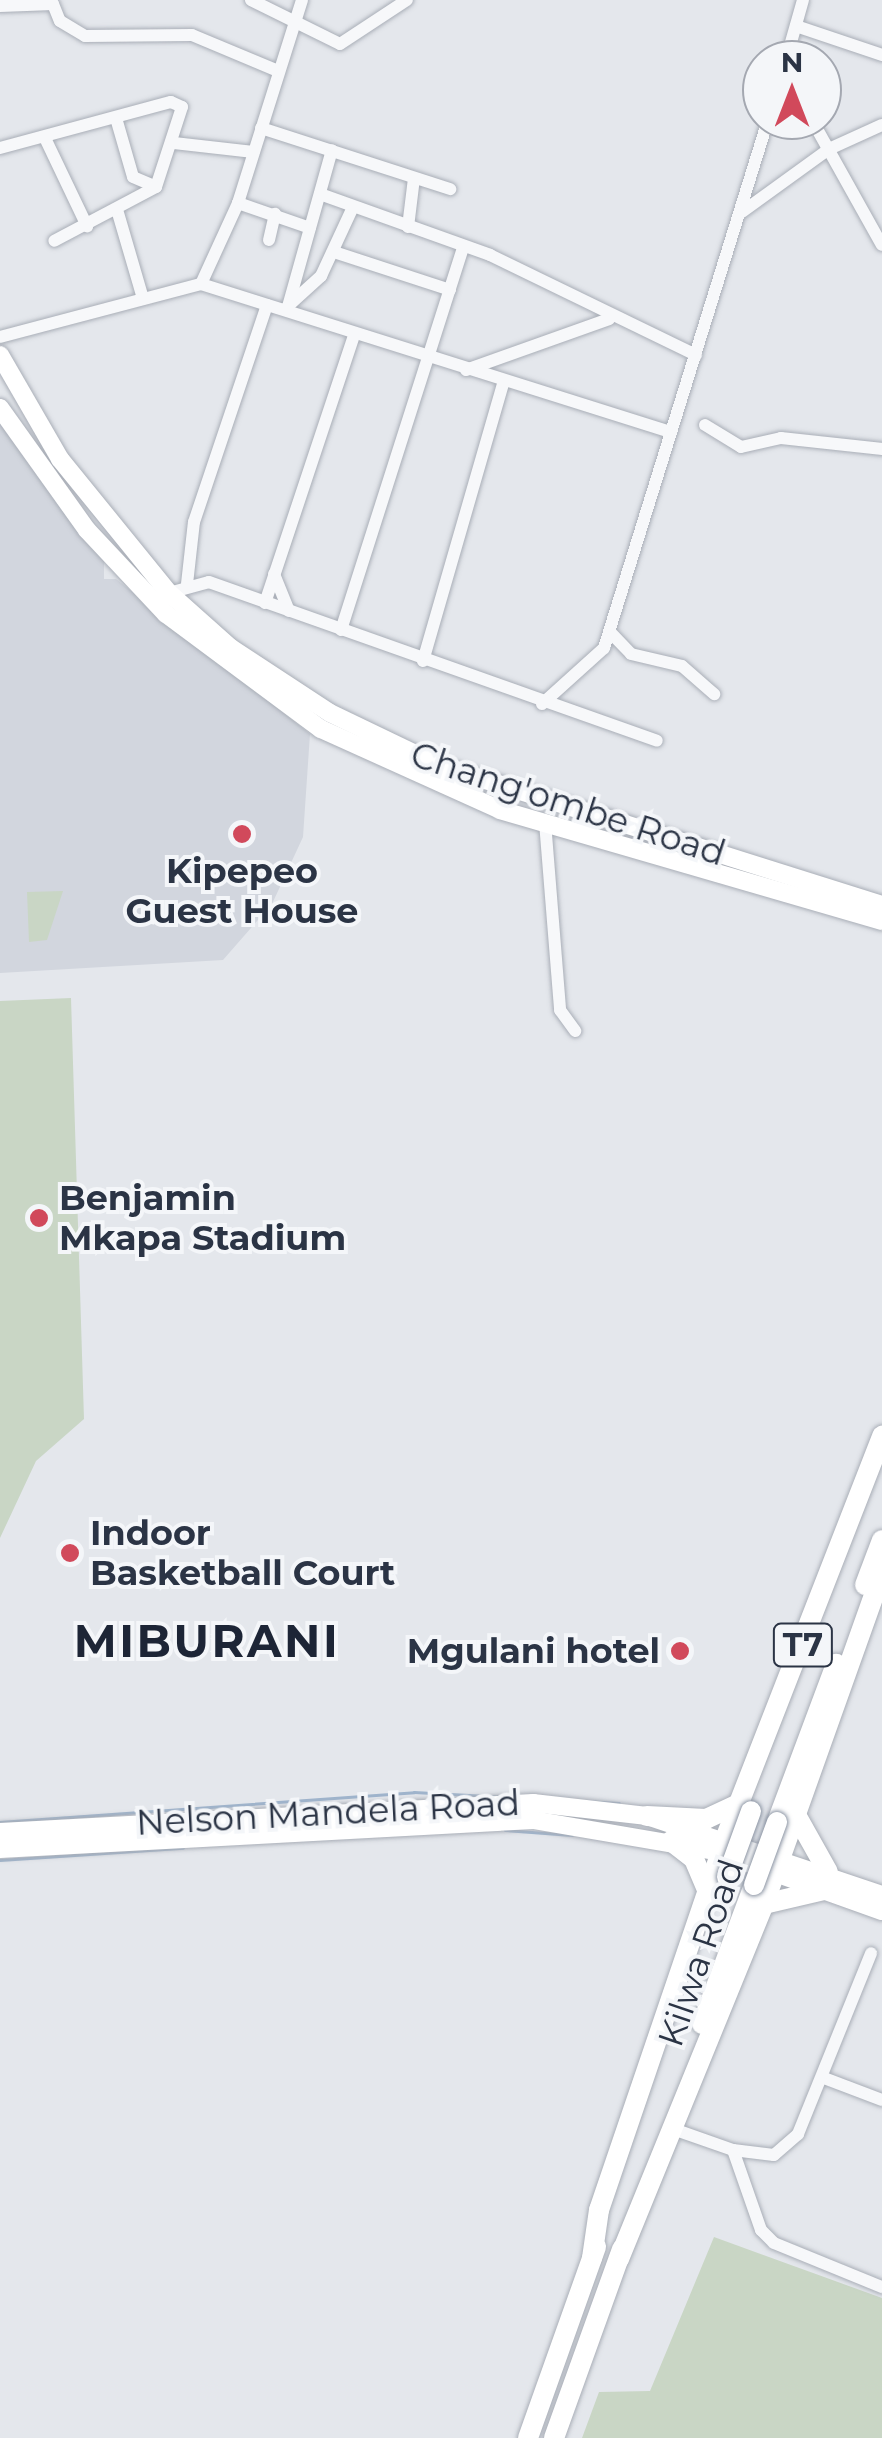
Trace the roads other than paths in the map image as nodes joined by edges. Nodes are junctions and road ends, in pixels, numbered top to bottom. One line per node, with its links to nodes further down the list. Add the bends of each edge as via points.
1 (251, 0): 7 (street)
2 (302, 0): 7 (street)
3 (408, 0): 7 (street, via 350,42 314,38)
4 (803, 0): 8 (street)
5 (41, 1): 6 (street); 11 (street, via 85,36 192,35)
6 (0, 6)
7 (297, 22): 11 (street)
8 (796, 26): 9 (street); 10 (street)
9 (792, 40)
10 (882, 55)
11 (278, 70): 14 (street)
12 (116, 118): 15 (street); 18 (street, via 177,102); 24 (street, via 133,176)
13 (882, 125): 21 (street)
14 (261, 128): 20 (street); 22 (street)
15 (46, 138): 19 (street); 32 (street)
16 (762, 140): 29 (street)
17 (823, 140): 21 (street)
18 (174, 143): 22 (street); 24 (street)
19 (0, 148)
20 (332, 150): 23 (street); 26 (street)
21 (828, 150): 29 (street); 37 (street)
22 (254, 152): 27 (street)
23 (414, 178): 25 (street); 33 (street)
24 (156, 187): 30 (street)
25 (450, 189)
26 (320, 194): 28 (street); 34 (street)
27 (238, 203): 31 (street); 40 (street)
28 (353, 207): 33 (street); 39 (street)
29 (742, 212): 49 (street)
30 (118, 213): 32 (street); 42 (street)
31 (275, 214): 34 (street); 35 (street)
32 (87, 226): 36 (street)
33 (408, 227): 38 (street)
34 (310, 228): 44 (street)
35 (269, 240)
36 (54, 241)
37 (882, 244)
38 (463, 248): 41 (street); 45 (street)
39 (334, 252): 41 (street); 44 (street)
40 (201, 284): 42 (street); 43 (street)
41 (450, 290): 50 (street)
42 (142, 296): 47 (street)
43 (267, 305): 44 (street); 58 (street, via 194,522)
44 (288, 308): 46 (street)
45 (609, 318): 49 (street); 51 (street)
46 (354, 335): 50 (street); 57 (street)
47 (0, 337)
48 (0, 355): 59 (main road, Chang'ombe Road, via 60,459)
49 (696, 355): 55 (street)
50 (431, 360): 51 (street); 62 (street)
51 (463, 370): 52 (street)
52 (502, 383): 55 (street); 64 (street)
53 (0, 408): 68 (main road, Chang'ombe Road, via 87,530 188,634 352,747)
54 (705, 425): 56 (street, via 742,447 781,438)
55 (672, 432): 63 (street)
56 (882, 449)
57 (274, 574): 60 (street); 61 (street)
58 (187, 584): 59 (street); 60 (street)
59 (169, 593): 69 (main road, Chang'ombe Road, via 230,648 392,746)
60 (265, 602): 61 (street)
61 (289, 611): 62 (street)
62 (341, 630): 64 (street)
63 (610, 632): 65 (street, via 631,654 682,666); 66 (street, via 590,668)
64 (423, 662): 66 (street)
65 (714, 694)
66 (542, 704): 67 (street)
67 (657, 740)
68 (545, 822): 70 (main road, Chang'ombe Road); 71 (street, via 560,1010)
69 (882, 904)
70 (882, 921)
71 (575, 1031)
72 (882, 1436): 76 (highway, T7)
73 (882, 1471): 76 (highway, Kilwa Road / T7)
74 (882, 1540): 78 (highway, Kilwa Road / T7)
75 (882, 1572): 78 (highway, T7)
76 (749, 1802): 77 (highway, via 725,1816); 81 (highway, T7); 94 (highway, Kilwa Road / T7, bridge)
77 (647, 1816): 79 (main road, Nelson Mandela Road, via 457,1802); 81 (main road, Nelson Mandela Road)
78 (786, 1818): 83 (highway, T7); 84 (highway); 86 (highway, Kilwa Road / T7, bridge)
79 (0, 1832)
80 (671, 1841): 81 (main road, Nelson Mandela Road); 82 (main road, Nelson Mandela Road, via 464,1818); 85 (highway, via 694,1859)
81 (723, 1846): 83 (main road, Nelson Mandela Road); 85 (highway, T7)
82 (0, 1849)
83 (778, 1863): 84 (main road, Nelson Mandela Road); 86 (highway, T7)
84 (828, 1881): 86 (highway); 87 (main road, Nelson Mandela Road); 88 (main road, Nelson Mandela Road)
85 (707, 1890): 94 (highway, T7, via 599,2210)
86 (759, 1895): 92 (highway, T7); 95 (highway, Kilwa Road / T7)
87 (882, 1895)
88 (882, 1911)
89 (871, 1953): 90 (street)
90 (824, 2078): 91 (street); 93 (street, via 783,2151)
91 (882, 2100)
92 (676, 2130): 93 (street); 95 (highway, T7)
93 (733, 2150): 96 (street, via 761,2230)
94 (592, 2258): 97 (highway, Kilwa Road / T7)
95 (619, 2259): 98 (highway, Kilwa Road / T7)
96 (882, 2287)
97 (528, 2438)
98 (554, 2438)

